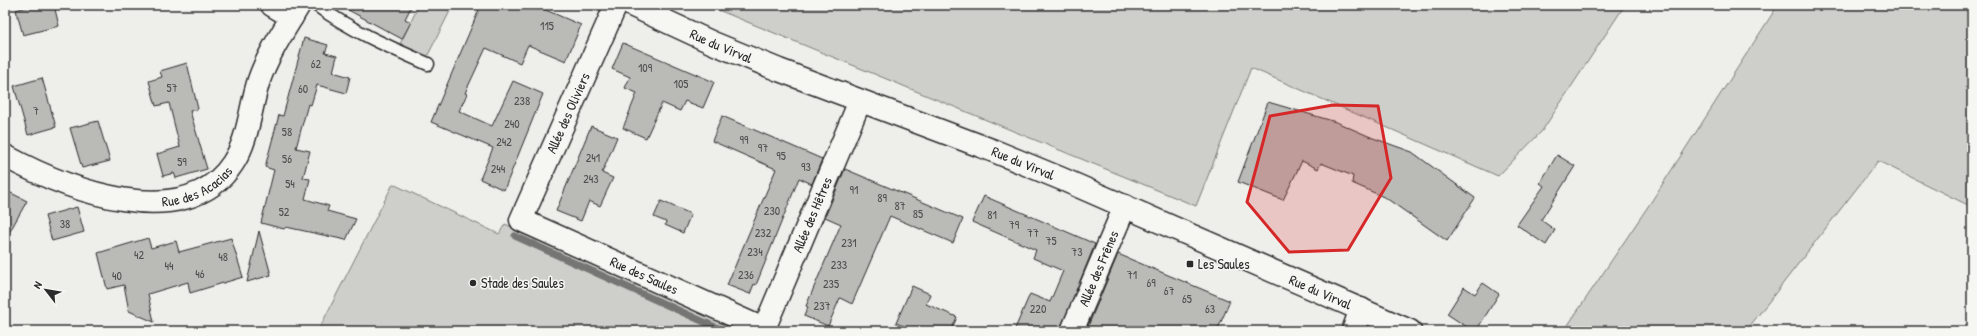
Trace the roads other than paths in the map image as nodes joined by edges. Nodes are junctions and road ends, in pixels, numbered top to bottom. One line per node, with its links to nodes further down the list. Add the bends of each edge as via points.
1 (272, 5): 5 (street, Rue des Acacias)
2 (316, 5): 6 (lane, via 334,19 366,36)
3 (616, 5): 10 (street, Allée des Oliviers)
4 (631, 5): 7 (street, Rue du Virval, via 739,54)
5 (295, 11): 8 (street, Rue des Acacias, via 259,79 247,127 236,157 223,176 197,193 166,200 112,198 70,186)
6 (428, 64)
7 (860, 101): 9 (street, Rue du Virval, via 994,151); 12 (street, Allée des Hêtres)
8 (5, 156)
9 (1125, 206): 11 (street, Rue du Virval); 13 (street, Allée des Frênes)
10 (521, 220): 12 (street, Rue des Saules)
11 (1361, 309): 14 (street); 15 (street, Rue du Virval)
12 (766, 330)
13 (1072, 331)
14 (1352, 331)
15 (1410, 331)

